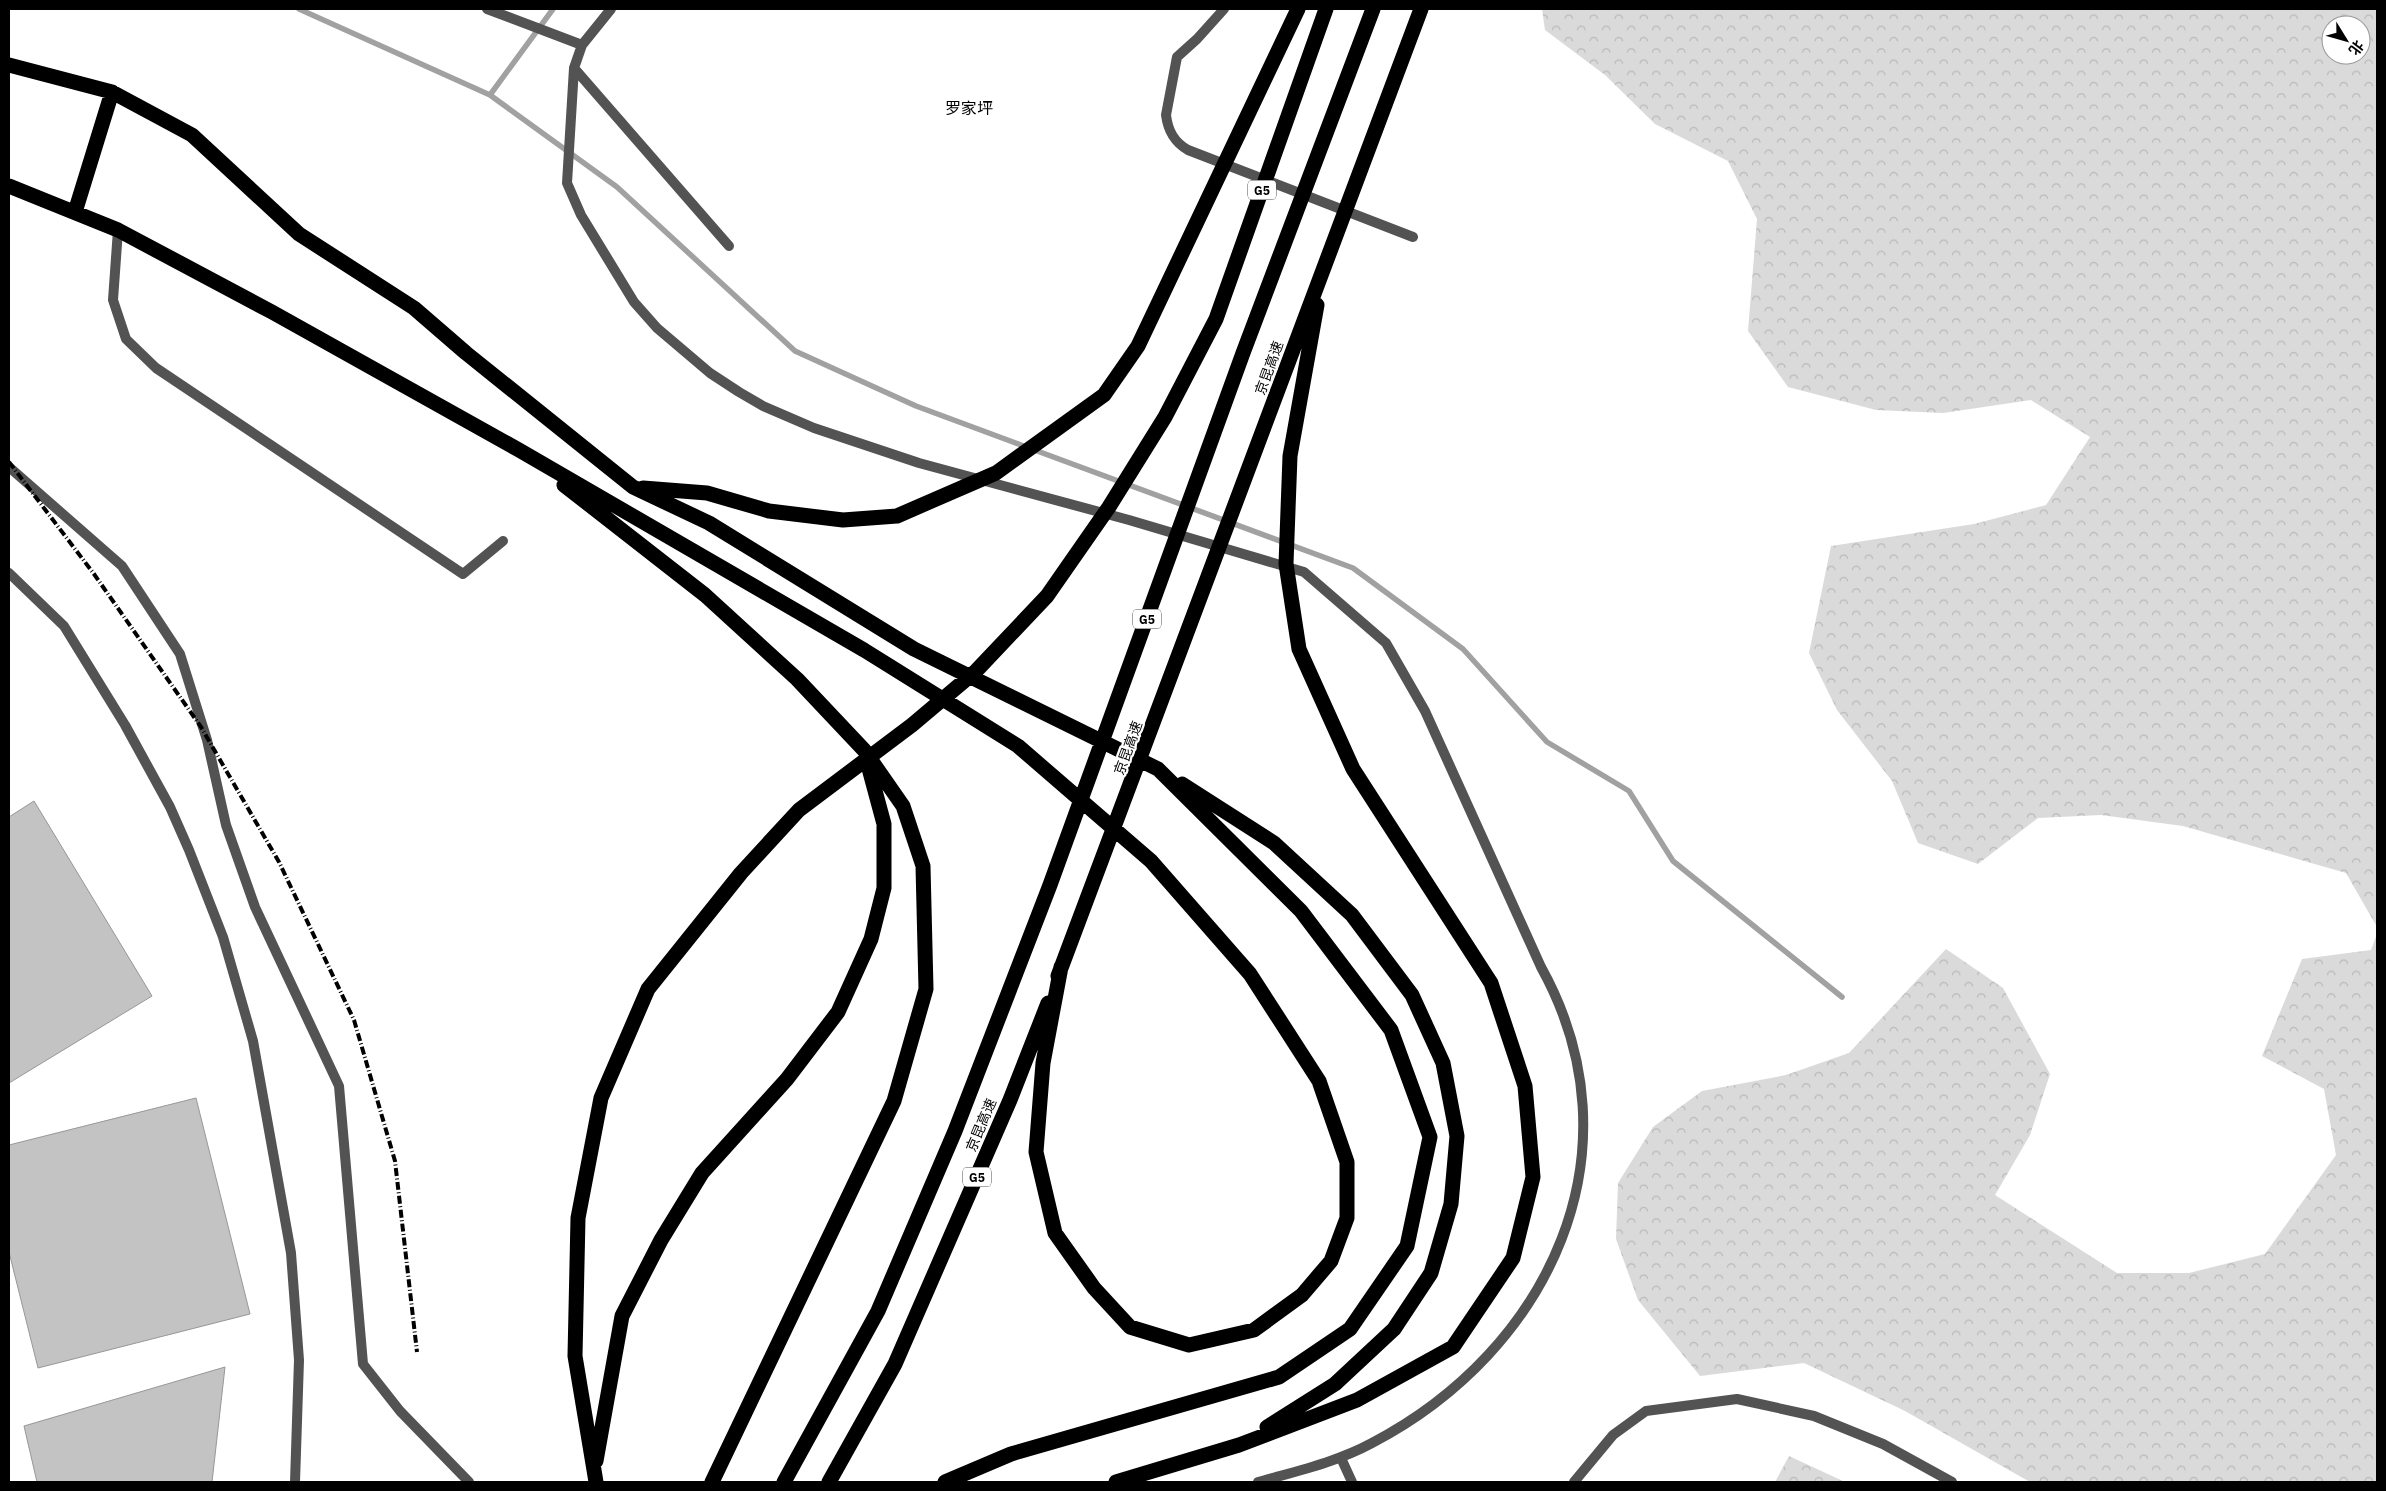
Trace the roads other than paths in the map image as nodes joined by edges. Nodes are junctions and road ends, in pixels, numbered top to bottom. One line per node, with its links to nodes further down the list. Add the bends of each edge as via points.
1 (487, 9): 8 (street)
2 (611, 9): 8 (street)
3 (1224, 9): 15 (street, via 1177,57 1166,115 1170,134 1181,146 1196,153)
4 (1298, 9): 20 (highway, via 1138,346 1104,395 996,473 897,516 843,520 769,510 708,493)
5 (1326, 9): 28 (highway, G5, via 1216,319 1155,434 1109,507 1047,596 976,671 912,725 799,810 741,873 648,989 601,1098 578,1218 575,1356)
6 (1373, 9): 32 (highway, 京昆高速 / G5, via 1243,353 1050,885 955,1131 878,1310)
7 (1421, 9): 17 (highway, 京昆高速 / G5)
8 (582, 45): 10 (street)
9 (9, 65): 11 (highway)
10 (574, 68): 16 (street); 27 (street, via 567,183 581,215 634,302 682,351 710,373 763,406 814,428 919,462 1304,572 1386,643 1425,711 1566,1017 1580,1071 1585,1127 1579,1182 1564,1233 1545,1273 1518,1316 1481,1362 1430,1407 1380,1439)
11 (112, 92): 13 (highway); 20 (highway, via 192,135 299,234 414,308)
12 (9, 186): 13 (highway)
13 (75, 212): 14 (highway)
14 (118, 230): 18 (highway); 21 (street, via 112,300 126,339 156,368 463,574)
15 (1413, 237)
16 (729, 246)
17 (1324, 266): 25 (highway, 京昆高速 / G5); 26 (highway, via 1290,456 1286,564 1299,649 1353,769 1491,983 1525,1086 1532,1177 1513,1258 1454,1346 1357,1400)
18 (520, 450): 23 (highway, via 705,596 798,679); 25 (highway, via 864,650 1018,746 1151,861 1250,974 1319,1081 1347,1162 1347,1218 1331,1261 1302,1295 1254,1330 1189,1345 1130,1326 1094,1288 1055,1233 1036,1152 1043,1063)
19 (9, 467): 30 (street, via 122,566 180,654 207,740 226,825 255,907 338,1086 364,1364 400,1411)
20 (633, 487): 24 (highway, via 709,523 914,649)
21 (503, 542)
22 (9, 573): 29 (street, via 64,626 130,733 170,807 226,946 253,1041 291,1254 299,1360)
23 (864, 750): 28 (highway, via 884,824 884,888 871,939 838,1012 787,1079 702,1173 661,1240 622,1316); 31 (highway, via 902,806 922,866 926,989 894,1101)
24 (1158, 769): 26 (highway, via 1274,843 1352,915 1412,995 1443,1063 1457,1136 1451,1204 1431,1273 1394,1329 1335,1384); 34 (highway, via 1301,911 1392,1030 1430,1137 1407,1246 1350,1329 1279,1377 1011,1454)
25 (1062, 967): 33 (highway, 京昆高速 / G5, via 1006,1108 895,1364)
26 (1239, 1445): 35 (highway)
27 (1341, 1458): 36 (street); 37 (street)
28 (595, 1478)
29 (295, 1482)
30 (469, 1482)
31 (712, 1482)
32 (784, 1482)
33 (829, 1482)
34 (946, 1482)
35 (1116, 1482)
36 (1258, 1482)
37 (1352, 1482)
38 (1574, 1482): 39 (street, via 1613,1435 1646,1411 1736,1399 1814,1416 1883,1444)
39 (1952, 1482)

